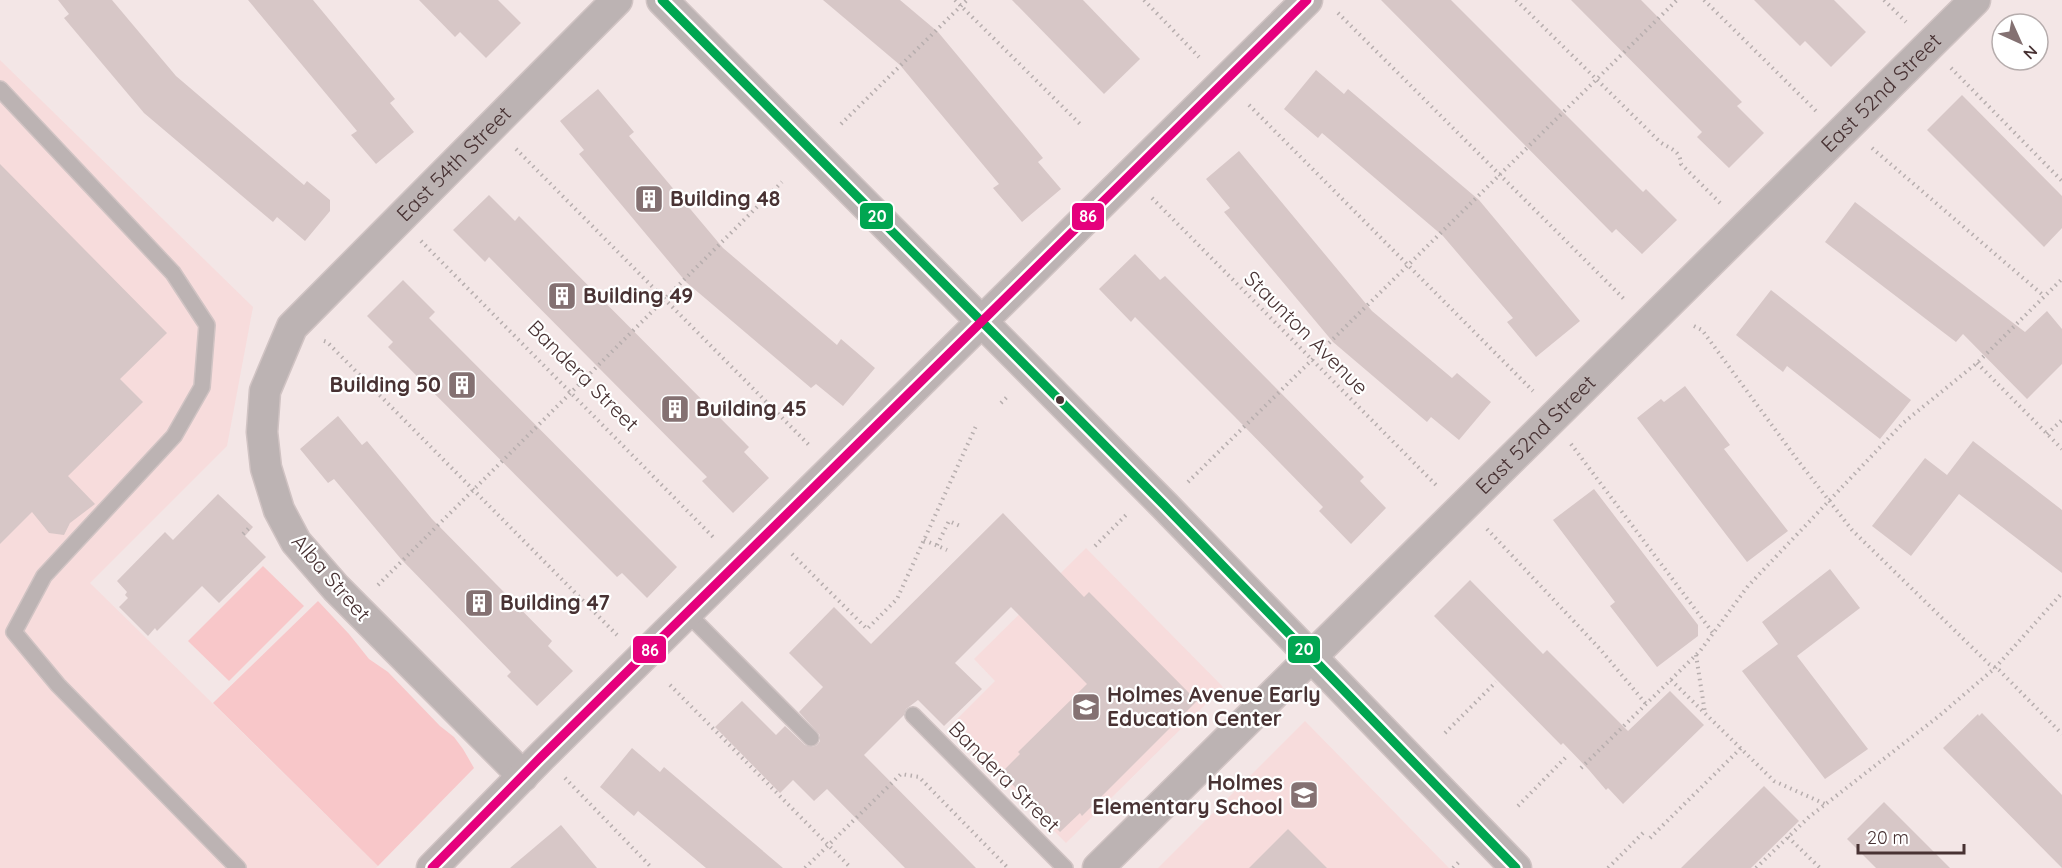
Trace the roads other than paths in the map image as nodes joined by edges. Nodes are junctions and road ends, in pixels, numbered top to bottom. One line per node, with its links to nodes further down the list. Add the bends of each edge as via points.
1 (617, 0): 7 (street, East 54th Street)
2 (662, 0): 6 (street)
3 (1307, 0): 6 (street)
4 (1975, 0): 9 (street, East 52nd Street)
5 (0, 89): 13 (lane, via 173,273 207,325 202,387 174,436 44,576 14,632 58,685)
6 (981, 323): 8 (street); 9 (street)
7 (292, 327): 12 (street, Alba Street, via 265,391 262,432 266,468 279,510 296,542 336,588)
8 (688, 614): 11 (lane); 12 (street)
9 (1312, 658): 16 (street, East 52nd Street); 17 (street)
10 (913, 715): 15 (lane, Bandera Street)
11 (811, 738)
12 (523, 776): 14 (street)
13 (238, 868)
14 (432, 868)
15 (1065, 868)
16 (1098, 868)
17 (1516, 868)

